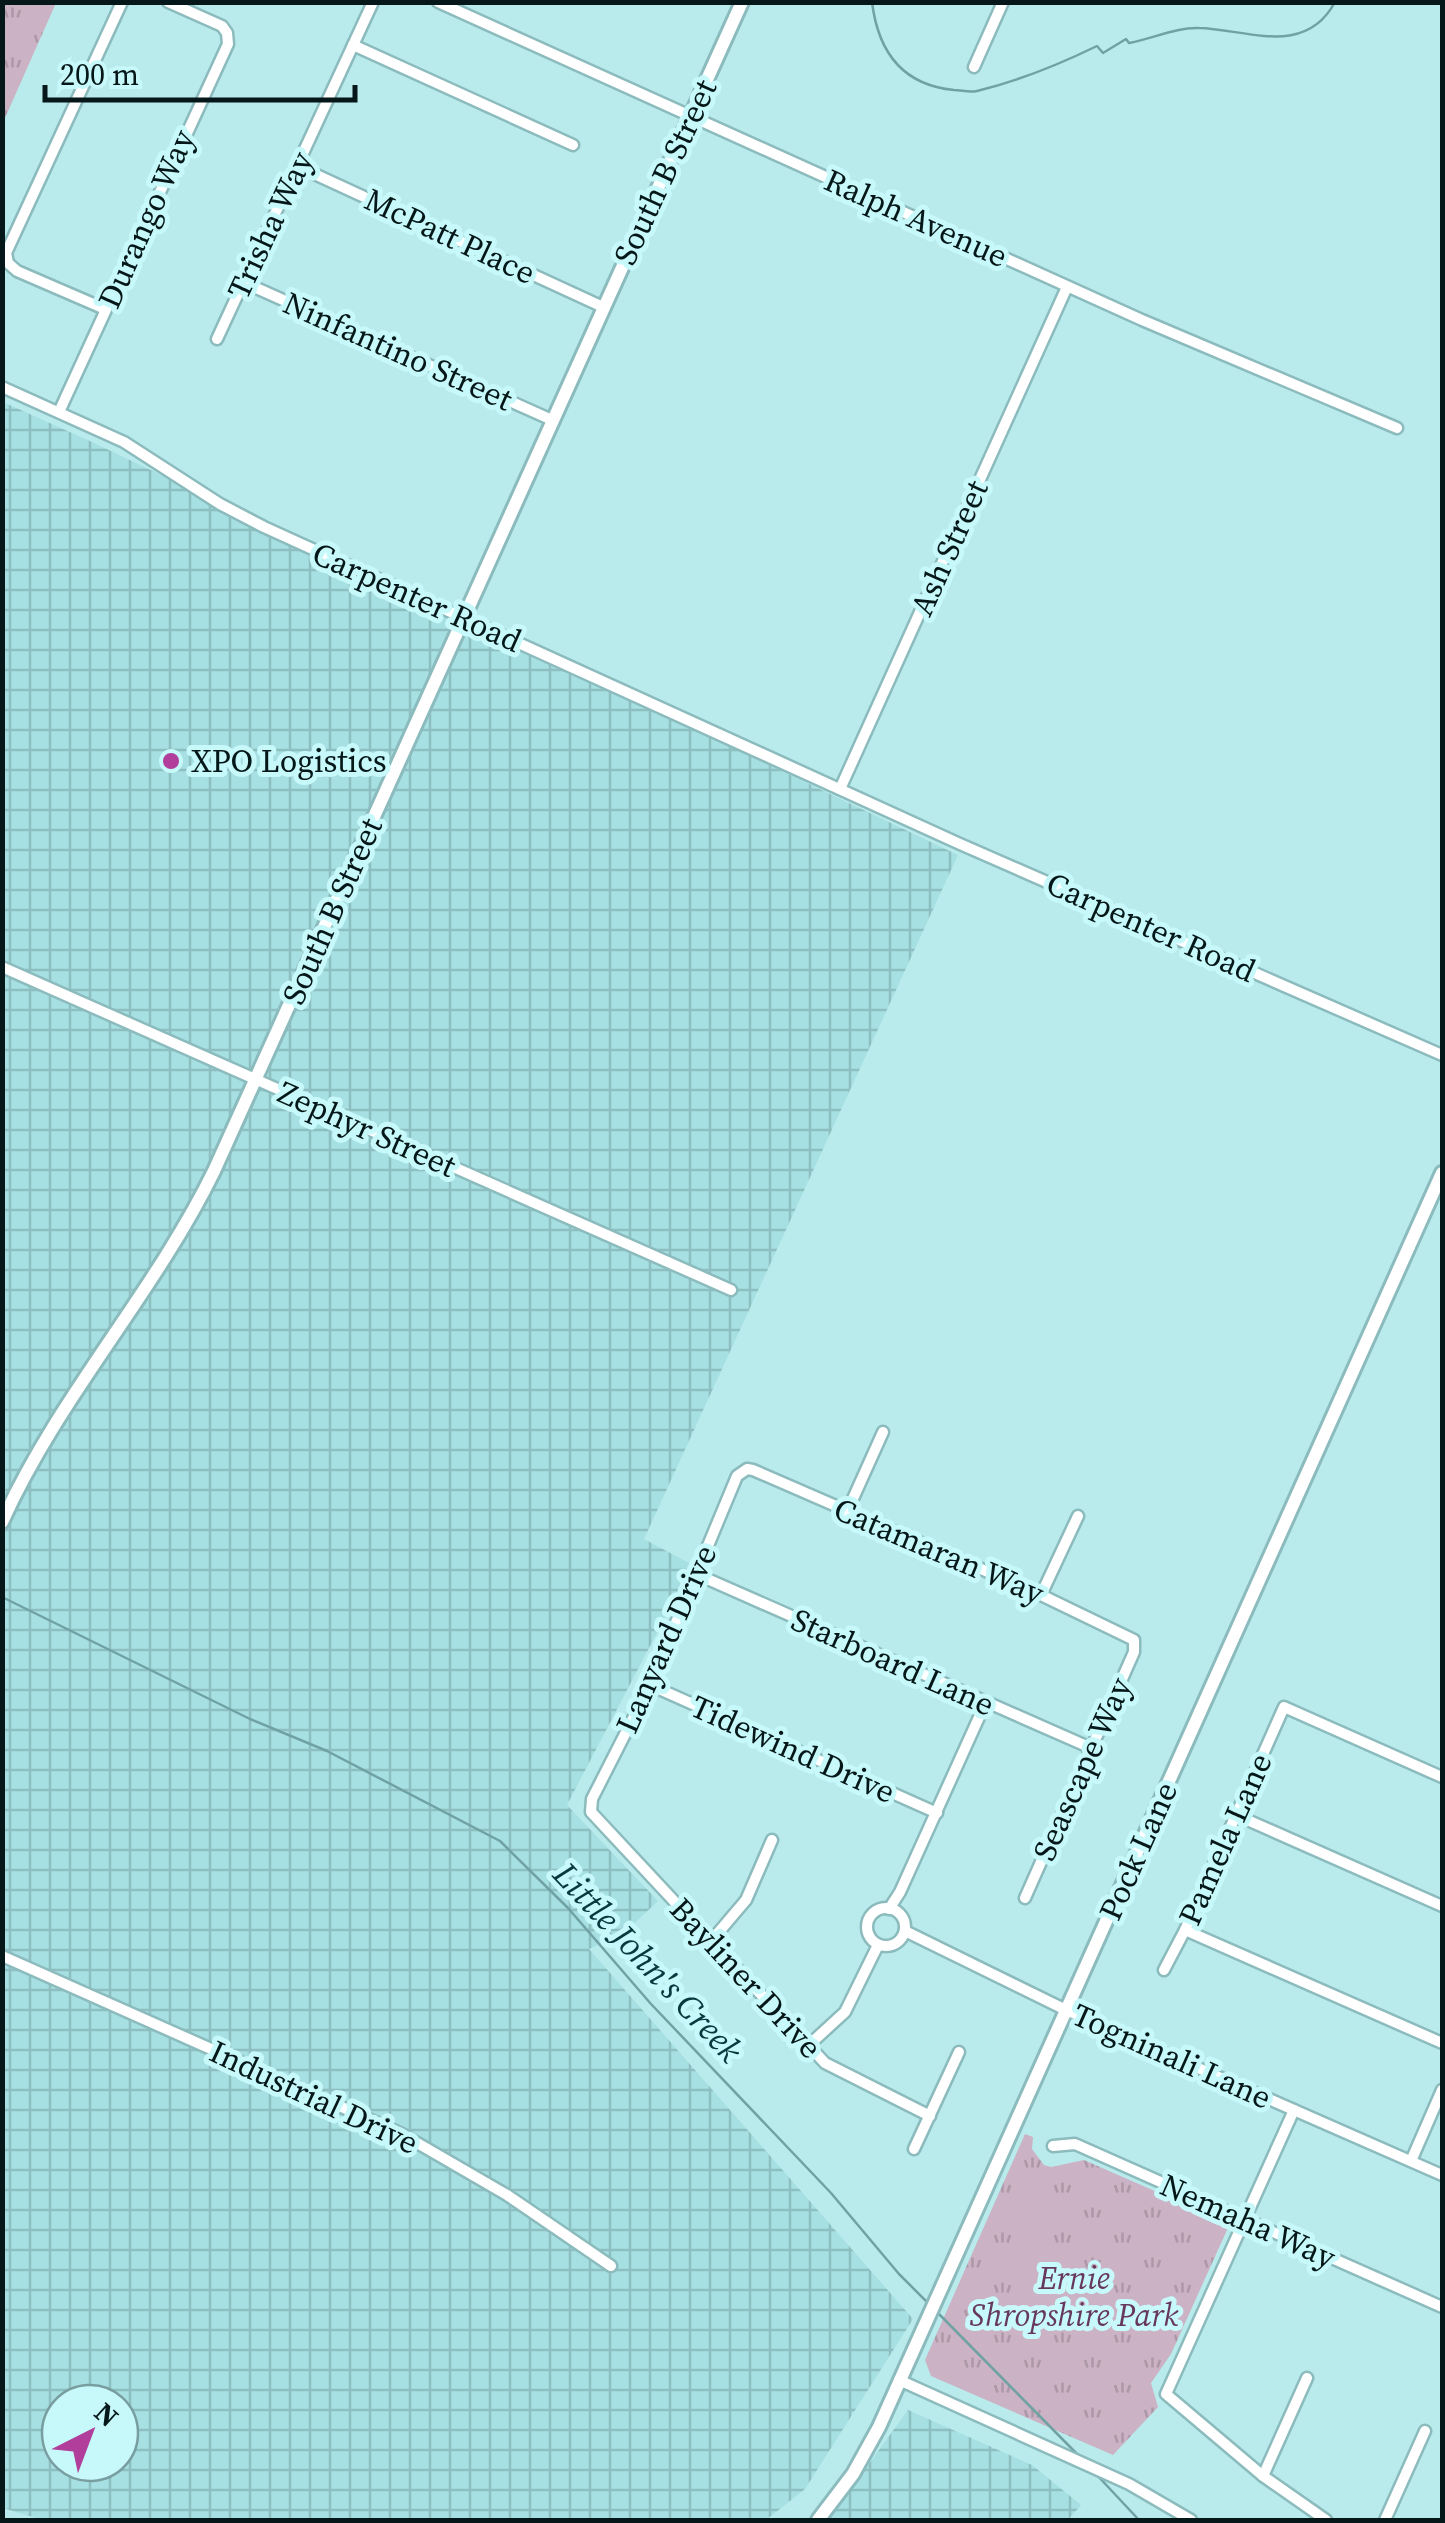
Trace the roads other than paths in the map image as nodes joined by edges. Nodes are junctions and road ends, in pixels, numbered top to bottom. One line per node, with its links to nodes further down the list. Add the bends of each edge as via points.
1 (122, 2): 15 (street, via 6,253 17,272)
2 (168, 2): 15 (street, Durango Way, via 222,26 228,44)
3 (373, 2): 7 (street, Trisha Way)
4 (438, 2): 9 (street, Ralph Avenue)
5 (742, 2): 9 (street, South B Street)
6 (1004, 2): 8 (street)
7 (352, 45): 10 (street); 11 (street, Trisha Way)
8 (974, 67)
9 (690, 116): 13 (street, Ralph Avenue); 14 (street, South B Street)
10 (573, 145)
11 (298, 166): 12 (street, Trisha Way); 14 (street, McPatt Place)
12 (243, 282): 16 (street, Trisha Way); 19 (street, Ninfantino Street)
13 (1068, 287): 20 (street, Ralph Avenue); 22 (street, Ash Street)
14 (604, 306): 19 (street, South B Street)
15 (106, 309): 18 (street, Durango Way)
16 (217, 339)
17 (2, 387): 18 (street, Carpenter Road)
18 (59, 412): 21 (street, Carpenter Road, via 138,450 246,518)
19 (552, 420): 21 (street, South B Street)
20 (1397, 428)
21 (464, 618): 22 (street, Carpenter Road); 25 (street, South B Street)
22 (840, 789): 24 (street, Carpenter Road)
23 (2, 968): 25 (street, Zephyr Street)
24 (1442, 1055)
25 (255, 1080): 27 (street, Zephyr Street); 32 (street, South B Street, via 174,1247 58,1414)
26 (1442, 1173): 53 (street, Pock Lane)
27 (731, 1290)
28 (884, 1432): 30 (street)
29 (742, 1472): 30 (street, Catamaran Way, via 754,1470); 33 (street, Lanyard Drive)
30 (847, 1512): 34 (street, Catamaran Way)
31 (1078, 1516): 34 (street)
32 (2, 1522)
33 (696, 1574): 36 (street, Lanyard Drive); 37 (street, Starboard Lane)
34 (1041, 1594): 35 (street, Catamaran Way)
35 (1134, 1640): 38 (street, Seascape Way)
36 (650, 1685): 40 (street, Lanyard Drive); 41 (street, Tidewind Drive)
37 (986, 1704): 38 (street, Starboard Lane); 41 (street)
38 (1091, 1748): 44 (street, Seascape Way)
39 (1442, 1777): 42 (street, Pamela Lane, via 1284,1708)
40 (590, 1806): 49 (street, Bayliner Drive, via 594,1818)
41 (937, 1813): 46 (street)
42 (1236, 1816): 45 (street); 47 (street, Pamela Lane)
43 (772, 1840): 49 (street, via 741,1908)
44 (1025, 1898)
45 (1442, 1906)
46 (889, 1909): 48 (street, via 904,1921); 50 (street, via 867,1924)
47 (1185, 1930): 52 (street, Pamela Lane); 54 (street)
48 (905, 1931): 50 (street, via 891,1946); 53 (street, Togninali Lane)
49 (712, 1940): 55 (street, Bayliner Drive)
50 (878, 1944): 55 (street, via 844,2012)
51 (2, 1956): 65 (street, Industrial Drive, via 400,2133)
52 (1164, 1970)
53 (1066, 2010): 58 (street, Togninali Lane); 68 (street, Pock Lane)
54 (1442, 2043)
55 (809, 2045): 59 (street, Bayliner Drive, via 836,2070)
56 (959, 2052): 59 (street)
57 (1442, 2090): 62 (street)
58 (1294, 2110): 62 (street, Togninali Lane); 64 (street)
59 (930, 2116): 61 (street)
60 (1053, 2146): 64 (street, Nemaha Way, via 1075,2144)
61 (914, 2150)
62 (1411, 2162): 63 (street, Togninali Lane)
63 (1442, 2175)
64 (1245, 2220): 66 (street, Nemaha Way); 70 (street, via 1166,2394)
65 (611, 2266)
66 (1442, 2307)
67 (1307, 2378): 70 (street)
68 (899, 2380): 71 (street, Pock Lane, via 864,2456); 72 (street, via 1129,2484)
69 (1425, 2430): 74 (street)
70 (1263, 2476): 73 (street)
71 (818, 2520)
72 (1191, 2520)
73 (1326, 2520)
74 (1385, 2520)

